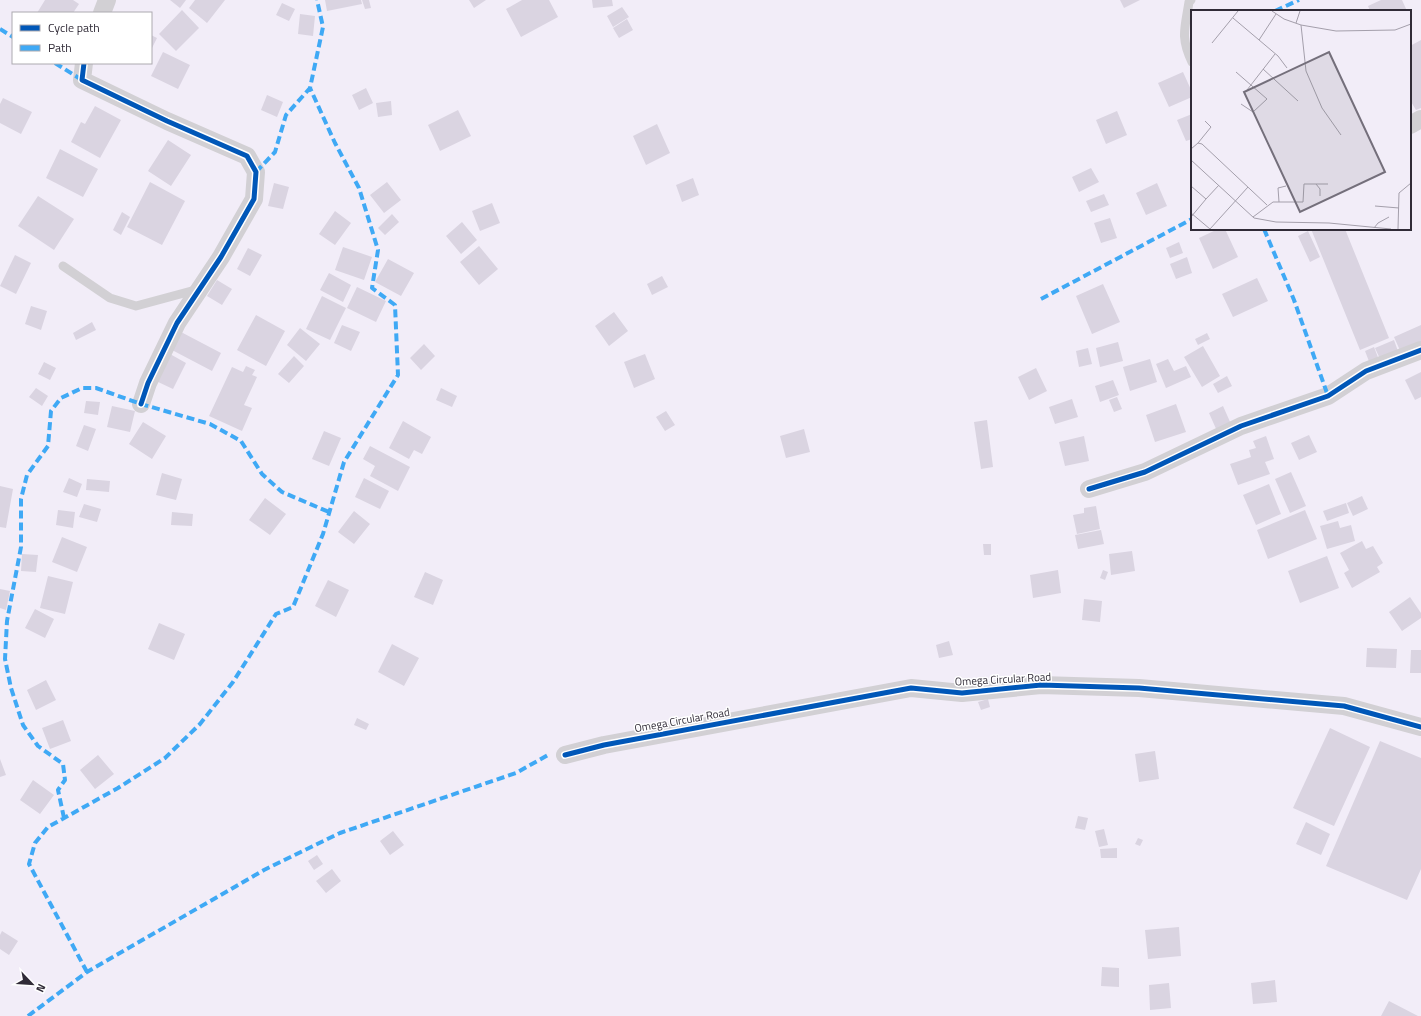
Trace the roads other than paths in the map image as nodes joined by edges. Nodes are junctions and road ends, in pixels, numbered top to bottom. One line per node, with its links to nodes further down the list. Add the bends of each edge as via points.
1 (107, 0): 3 (street)
2 (1191, 0): 4 (lane, via 1183,32)
3 (102, 12)
4 (1191, 60)
5 (84, 64): 9 (street, via 82,80 167,122 247,156 256,172 254,200)
6 (1421, 119): 7 (street)
7 (1411, 124)
8 (63, 266): 9 (lane, via 110,298 136,306)
9 (200, 288): 11 (street, via 178,323 148,383)
10 (1421, 350): 12 (street, via 1366,371 1328,396 1241,426 1145,472)
11 (142, 404)
12 (1089, 489)
13 (1421, 727): 14 (street, Omega Circular Road, via 1344,706 1139,688 1041,685 962,694 911,688 612,743)
14 (566, 755)

